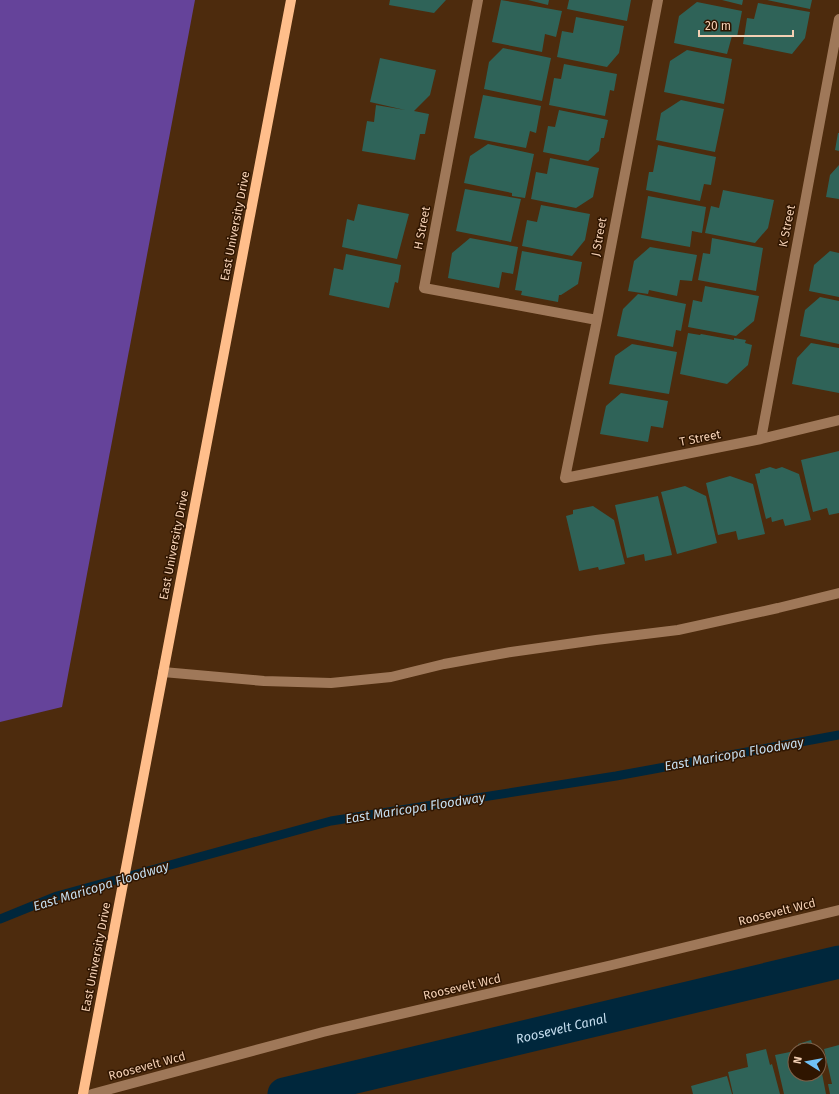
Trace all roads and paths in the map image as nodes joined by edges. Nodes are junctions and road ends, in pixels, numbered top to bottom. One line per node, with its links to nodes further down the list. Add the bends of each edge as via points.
1 (291, 0): 10 (main road, East University Drive)
2 (478, 0): 5 (street, H Street, via 424,288)
3 (658, 0): 5 (street, J Street)
4 (839, 19): 7 (street, K Street)
5 (597, 320): 8 (street, J Street)
6 (839, 420): 7 (street, T Street)
7 (761, 438): 8 (street, T Street)
8 (565, 478)
9 (839, 593): 10 (street, via 678,630 511,652 391,677 331,683)
10 (163, 672): 12 (main road, East University Drive)
11 (839, 910): 13 (street, Roosevelt Wcd, via 323,1032)
12 (83, 1094)
13 (92, 1094)

